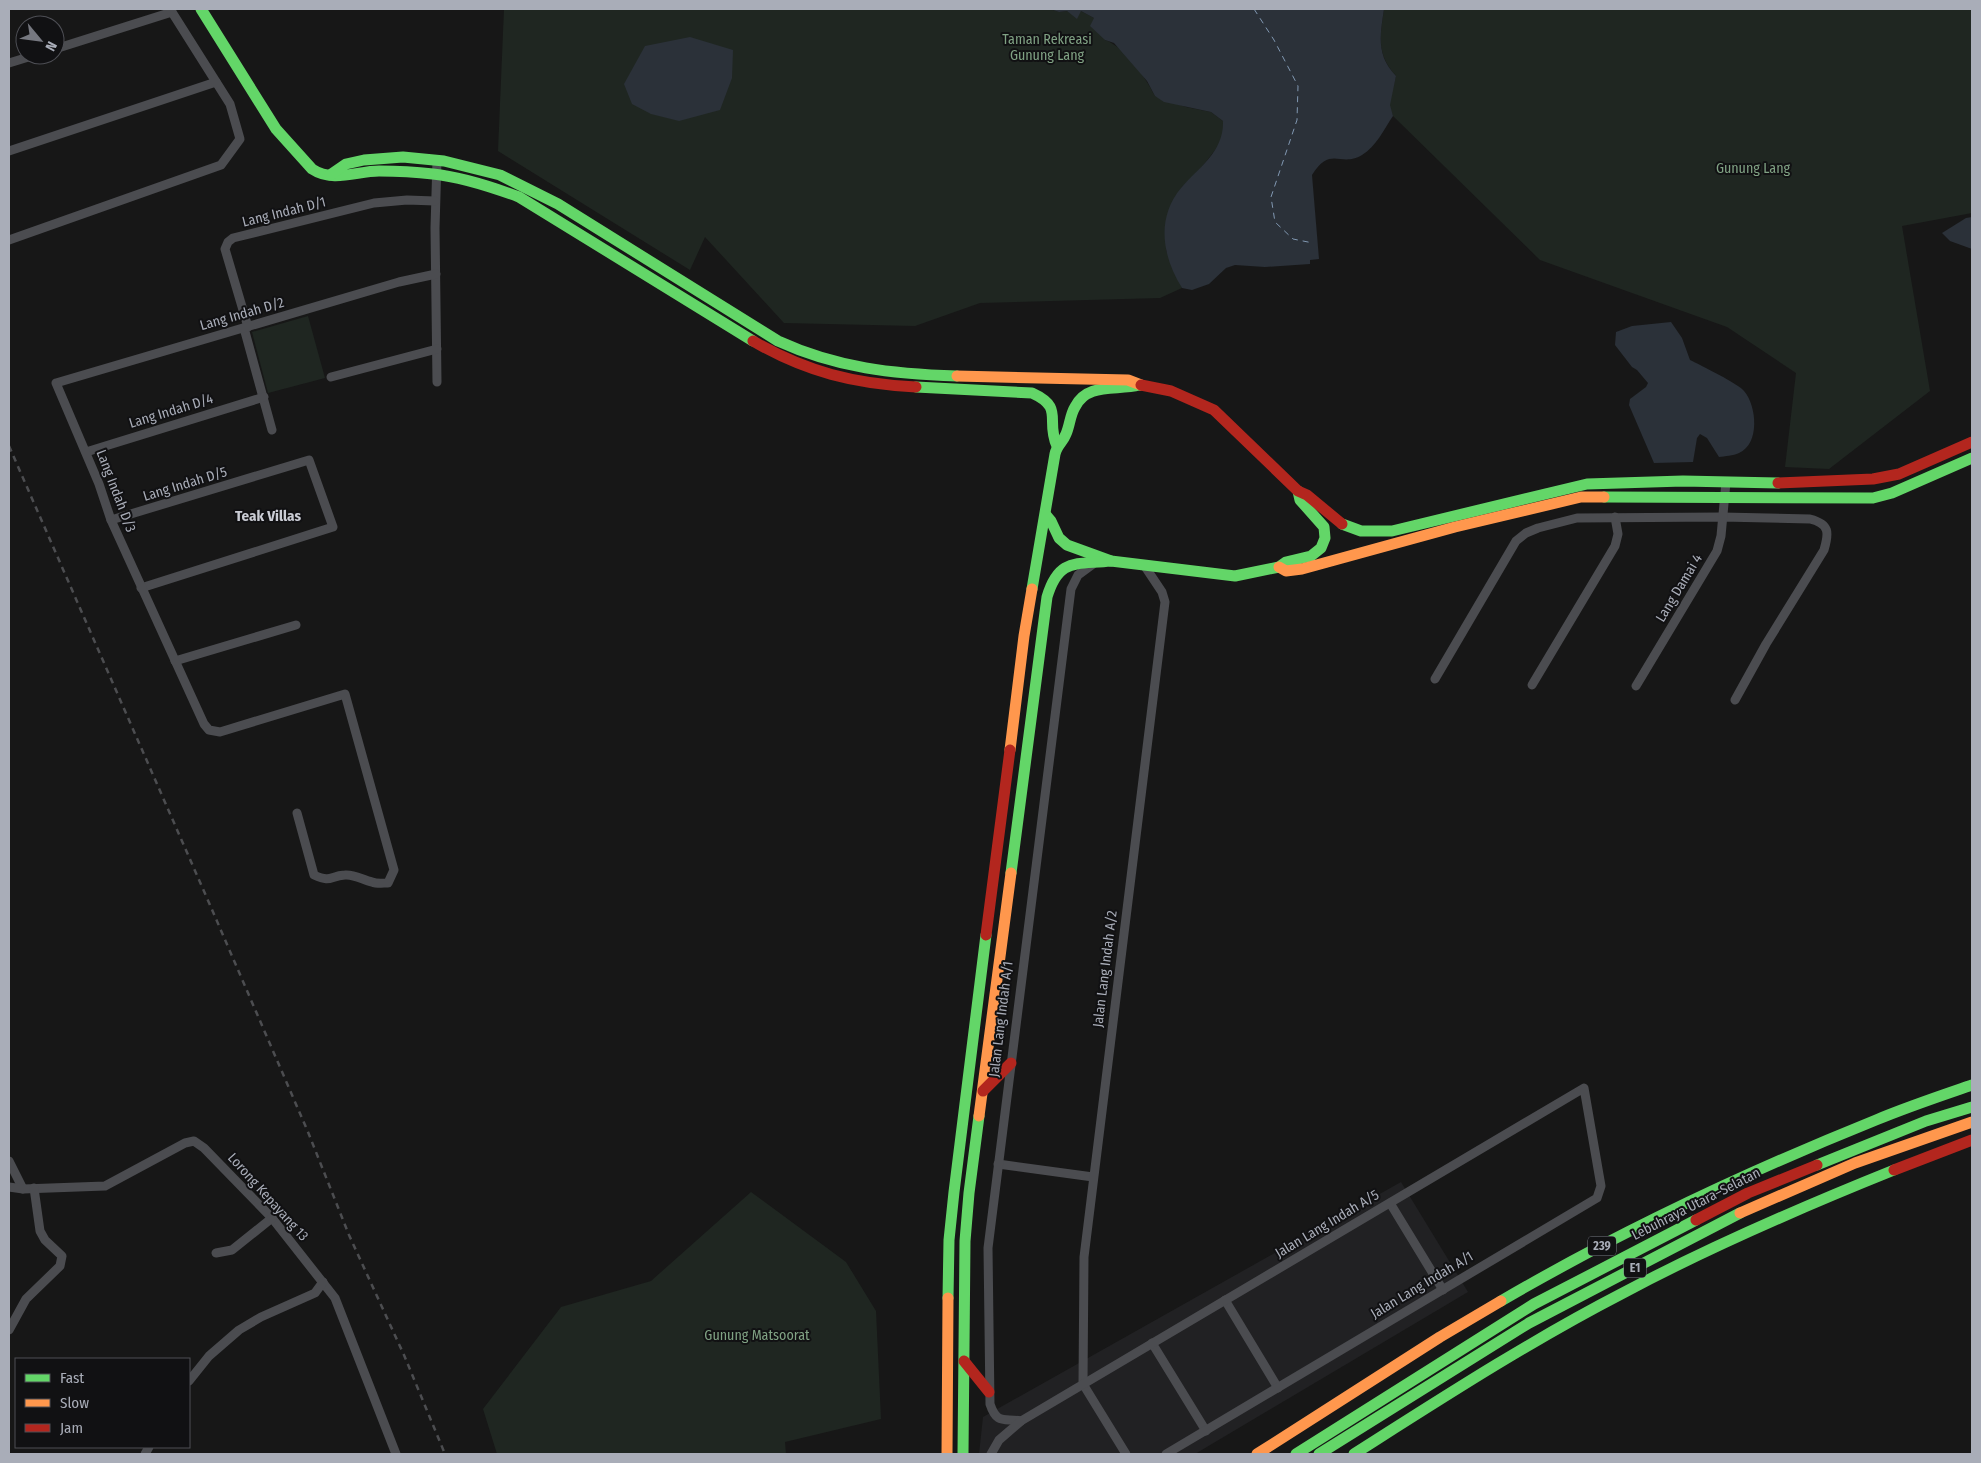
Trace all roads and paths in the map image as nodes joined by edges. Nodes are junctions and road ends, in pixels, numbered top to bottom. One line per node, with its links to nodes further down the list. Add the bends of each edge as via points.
1 (201, 9): 8 (main road, via 276,129 312,169 318,174)
2 (171, 10): 3 (street); 4 (street)
3 (65, 46)
4 (216, 82): 5 (street); 10 (street, via 230,104 240,139 221,165)
5 (9, 150)
6 (437, 160): 7 (street); 8 (main road, via 374,158 344,165); 17 (main road, via 477,168 524,186 778,341 805,353 857,368 896,374 1128,380)
7 (436, 174): 8 (main road, via 378,171 344,177); 9 (street); 21 (main road, via 519,196 743,335 804,366 862,383 1039,395 1052,408 1052,438)
8 (330, 175)
9 (435, 201): 11 (street); 12 (street, Lang Indah D/1, via 374,203 233,238 225,249)
10 (9, 240)
11 (436, 274): 12 (street, Lang Indah D/2); 13 (street)
12 (246, 327): 16 (street, Lang Indah D/2); 18 (street)
13 (437, 349): 14 (street); 15 (street)
14 (331, 377)
15 (438, 382)
16 (56, 383): 22 (street, Lang Indah D/3)
17 (1139, 386): 21 (main road, via 1091,391 1080,399 1071,414 1067,434); 25 (main road, via 1171,391 1214,410)
18 (264, 397): 19 (street); 22 (street, Lang Indah D/4)
19 (272, 430)
20 (1972, 442): 24 (main road, via 1900,474 1873,480)
21 (1057, 446): 27 (main road)
22 (86, 452): 30 (street, Lang Indah D/3)
23 (1972, 458): 26 (main road, via 1882,497)
24 (1726, 482): 25 (main road, via 1574,486 1392,531 1369,533 1339,522 1305,492); 26 (street, Lang Damai 4)
25 (1298, 490): 34 (main road, via 1300,500 1324,527 1324,544 1315,554)
26 (1726, 497): 28 (street, Lang Damai 4); 34 (main road, via 1581,497 1455,527 1302,570 1286,571)
27 (1046, 515): 31 (main road, via 1059,538 1067,545); 72 (main road, via 1024,636 954,1192 949,1240)
28 (1722, 516): 29 (street); 40 (street, Lang Damai 4, via 1717,552); 41 (street, via 1810,519 1825,526 1828,536 1824,550)
29 (1615, 517): 38 (street, via 1568,519 1526,532 1516,541); 39 (street, via 1618,534 1615,546)
30 (111, 520): 35 (street, Lang Indah D/3); 35 (street, Lang Indah D/5, via 309,460 333,527)
31 (1111, 561): 32 (main road, Jalan Lang Indah A/1); 33 (main road)
32 (1095, 563): 43 (street, Jalan Lang Indah A/1, via 1078,574 1071,588); 46 (main road, Jalan Lang Indah A/1, via 1071,564 1056,572 1050,583)
33 (1144, 565): 34 (main road, via 1234,576); 52 (street, Jalan Lang Indah A/2, via 1165,602)
34 (1279, 567)
35 (141, 588): 37 (street, Lang Indah D/3)
36 (296, 625): 37 (street)
37 (175, 661): 42 (street, Lang Indah D/3, via 209,730 220,732 345,694 394,870 388,882 374,883 343,875 324,879 314,874)
38 (1435, 679)
39 (1532, 684)
40 (1636, 686)
41 (1735, 700)
42 (297, 813)
43 (1011, 1063): 46 (main road); 51 (street, Jalan Lang Indah A/1)
44 (1972, 1085): 77 (main road, 239, via 1876,1119 1708,1192 1546,1275 1440,1337)
45 (1584, 1088): 56 (street, Jalan Lang Indah A/5); 60 (street, Jalan Lang Indah A/1, via 1601,1186 1599,1195)
46 (983, 1091): 64 (main road, Jalan Lang Indah A/1, via 965,1241)
47 (1972, 1107): 78 (main road, Lebuhraya Utara–Selatan / E1, via 1748,1192 1534,1304)
48 (1972, 1122): 79 (main road, Lebuhraya Utara–Selatan / E1, via 1855,1163 1756,1205 1529,1323)
49 (1972, 1140): 80 (main road, via 1870,1179 1700,1254 1574,1319)
50 (9, 1161): 55 (street)
51 (998, 1164): 52 (street); 68 (street, Jalan Lang Indah A/1, via 988,1248)
52 (1093, 1176): 66 (street, Jalan Lang Indah A/2, via 1084,1257)
53 (9, 1187): 55 (street, Lorong Kepayang 13)
54 (34, 1188): 55 (street, Lorong Kepayang 13); 57 (street, Lorong Kepayang 13, via 105,1186 186,1143 194,1142 204,1148); 62 (street, via 40,1231 62,1256 60,1266 26,1299)
55 (23, 1189)
56 (1390, 1203): 60 (street); 61 (street, Jalan Lang Indah A/5)
57 (272, 1218): 58 (street, via 232,1250); 59 (street, Lorong Kepayang 13)
58 (216, 1253)
59 (323, 1282): 65 (street, via 315,1292 239,1330 208,1356); 71 (street, Lorong Kepayang 13, via 334,1298)
60 (1443, 1290): 67 (street, Jalan Lang Indah A/1)
61 (1225, 1300): 63 (street, Jalan Lang Indah A/5); 67 (street)
62 (9, 1330)
63 (1152, 1343): 66 (street, Jalan Lang Indah A/5); 70 (street)
64 (964, 1361): 68 (main road); 73 (main road, Jalan Lang Indah A/1)
65 (190, 1380)
66 (1083, 1384): 69 (street, Jalan Lang Indah A/5); 75 (street)
67 (1278, 1388): 70 (street, Jalan Lang Indah A/1)
68 (989, 1392): 69 (street, Jalan Lang Indah A/1, via 996,1416 1004,1421)
69 (1021, 1421): 74 (street, via 999,1440)
70 (1206, 1431): 76 (street, Jalan Lang Indah A/1)
71 (396, 1454)
72 (947, 1454)
73 (962, 1454)
74 (991, 1454)
75 (1126, 1454)
76 (1166, 1454)
77 (1257, 1454)
78 (1296, 1454)
79 (1319, 1454)
80 (1354, 1454)

